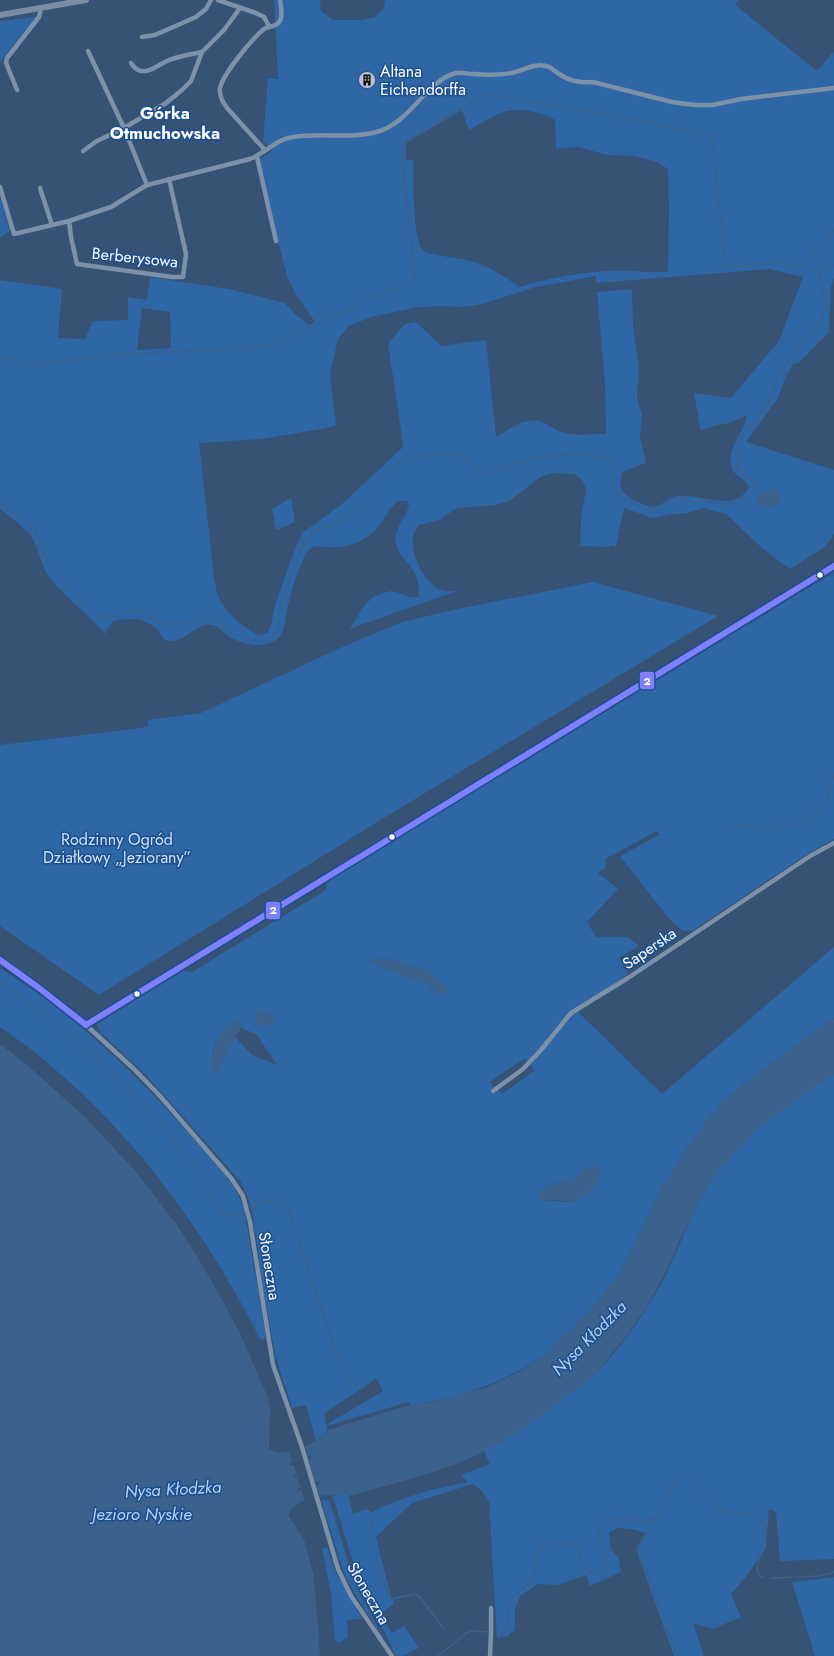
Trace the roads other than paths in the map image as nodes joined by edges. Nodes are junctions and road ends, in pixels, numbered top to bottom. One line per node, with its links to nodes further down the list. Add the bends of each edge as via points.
1 (86, 0): 6 (main road)
2 (211, 0): 9 (street, via 206,9 196,17 155,35)
3 (218, 0): 5 (street)
4 (280, 0): 8 (street, via 281,20 277,25)
5 (240, 8): 8 (street, via 264,17); 11 (street, via 224,30)
6 (41, 9): 7 (main road); 14 (street, via 39,17 7,58 6,63)
7 (0, 15)
8 (269, 26): 17 (street, via 256,37 227,72 220,93 227,108)
9 (142, 37)
10 (88, 51): 15 (street)
11 (202, 52): 12 (street, via 177,57 147,71 134,68); 15 (street, via 191,81 166,103)
12 (132, 63)
13 (834, 88): 17 (street, via 695,105 672,102 593,82 570,81 548,66 540,65 492,75 456,73 433,86 398,121 381,130 364,134 292,137 276,142)
14 (16, 90)
15 (124, 128): 16 (street); 20 (street)
16 (83, 150)
17 (266, 150): 18 (street)
18 (257, 157): 19 (street); 25 (street)
19 (169, 179): 20 (street); 23 (street, Berberysowa, via 186,254 183,277 77,264)
20 (147, 185): 23 (street, via 111,207)
21 (0, 187): 24 (street, via 14,234)
22 (40, 188): 24 (street)
23 (69, 221): 24 (street)
24 (52, 225)
25 (276, 241)
26 (834, 566): 29 (street)
27 (834, 843): 30 (street, Saperska, via 797,864 572,1014 523,1069)
28 (0, 960): 29 (street, Słoneczna)
29 (86, 1025): 32 (street, Słoneczna, via 160,1096 231,1178 243,1196 250,1222 273,1365 302,1447 338,1569 361,1611)
30 (493, 1091)
31 (491, 1608): 33 (street)
32 (392, 1656)
33 (490, 1656)

